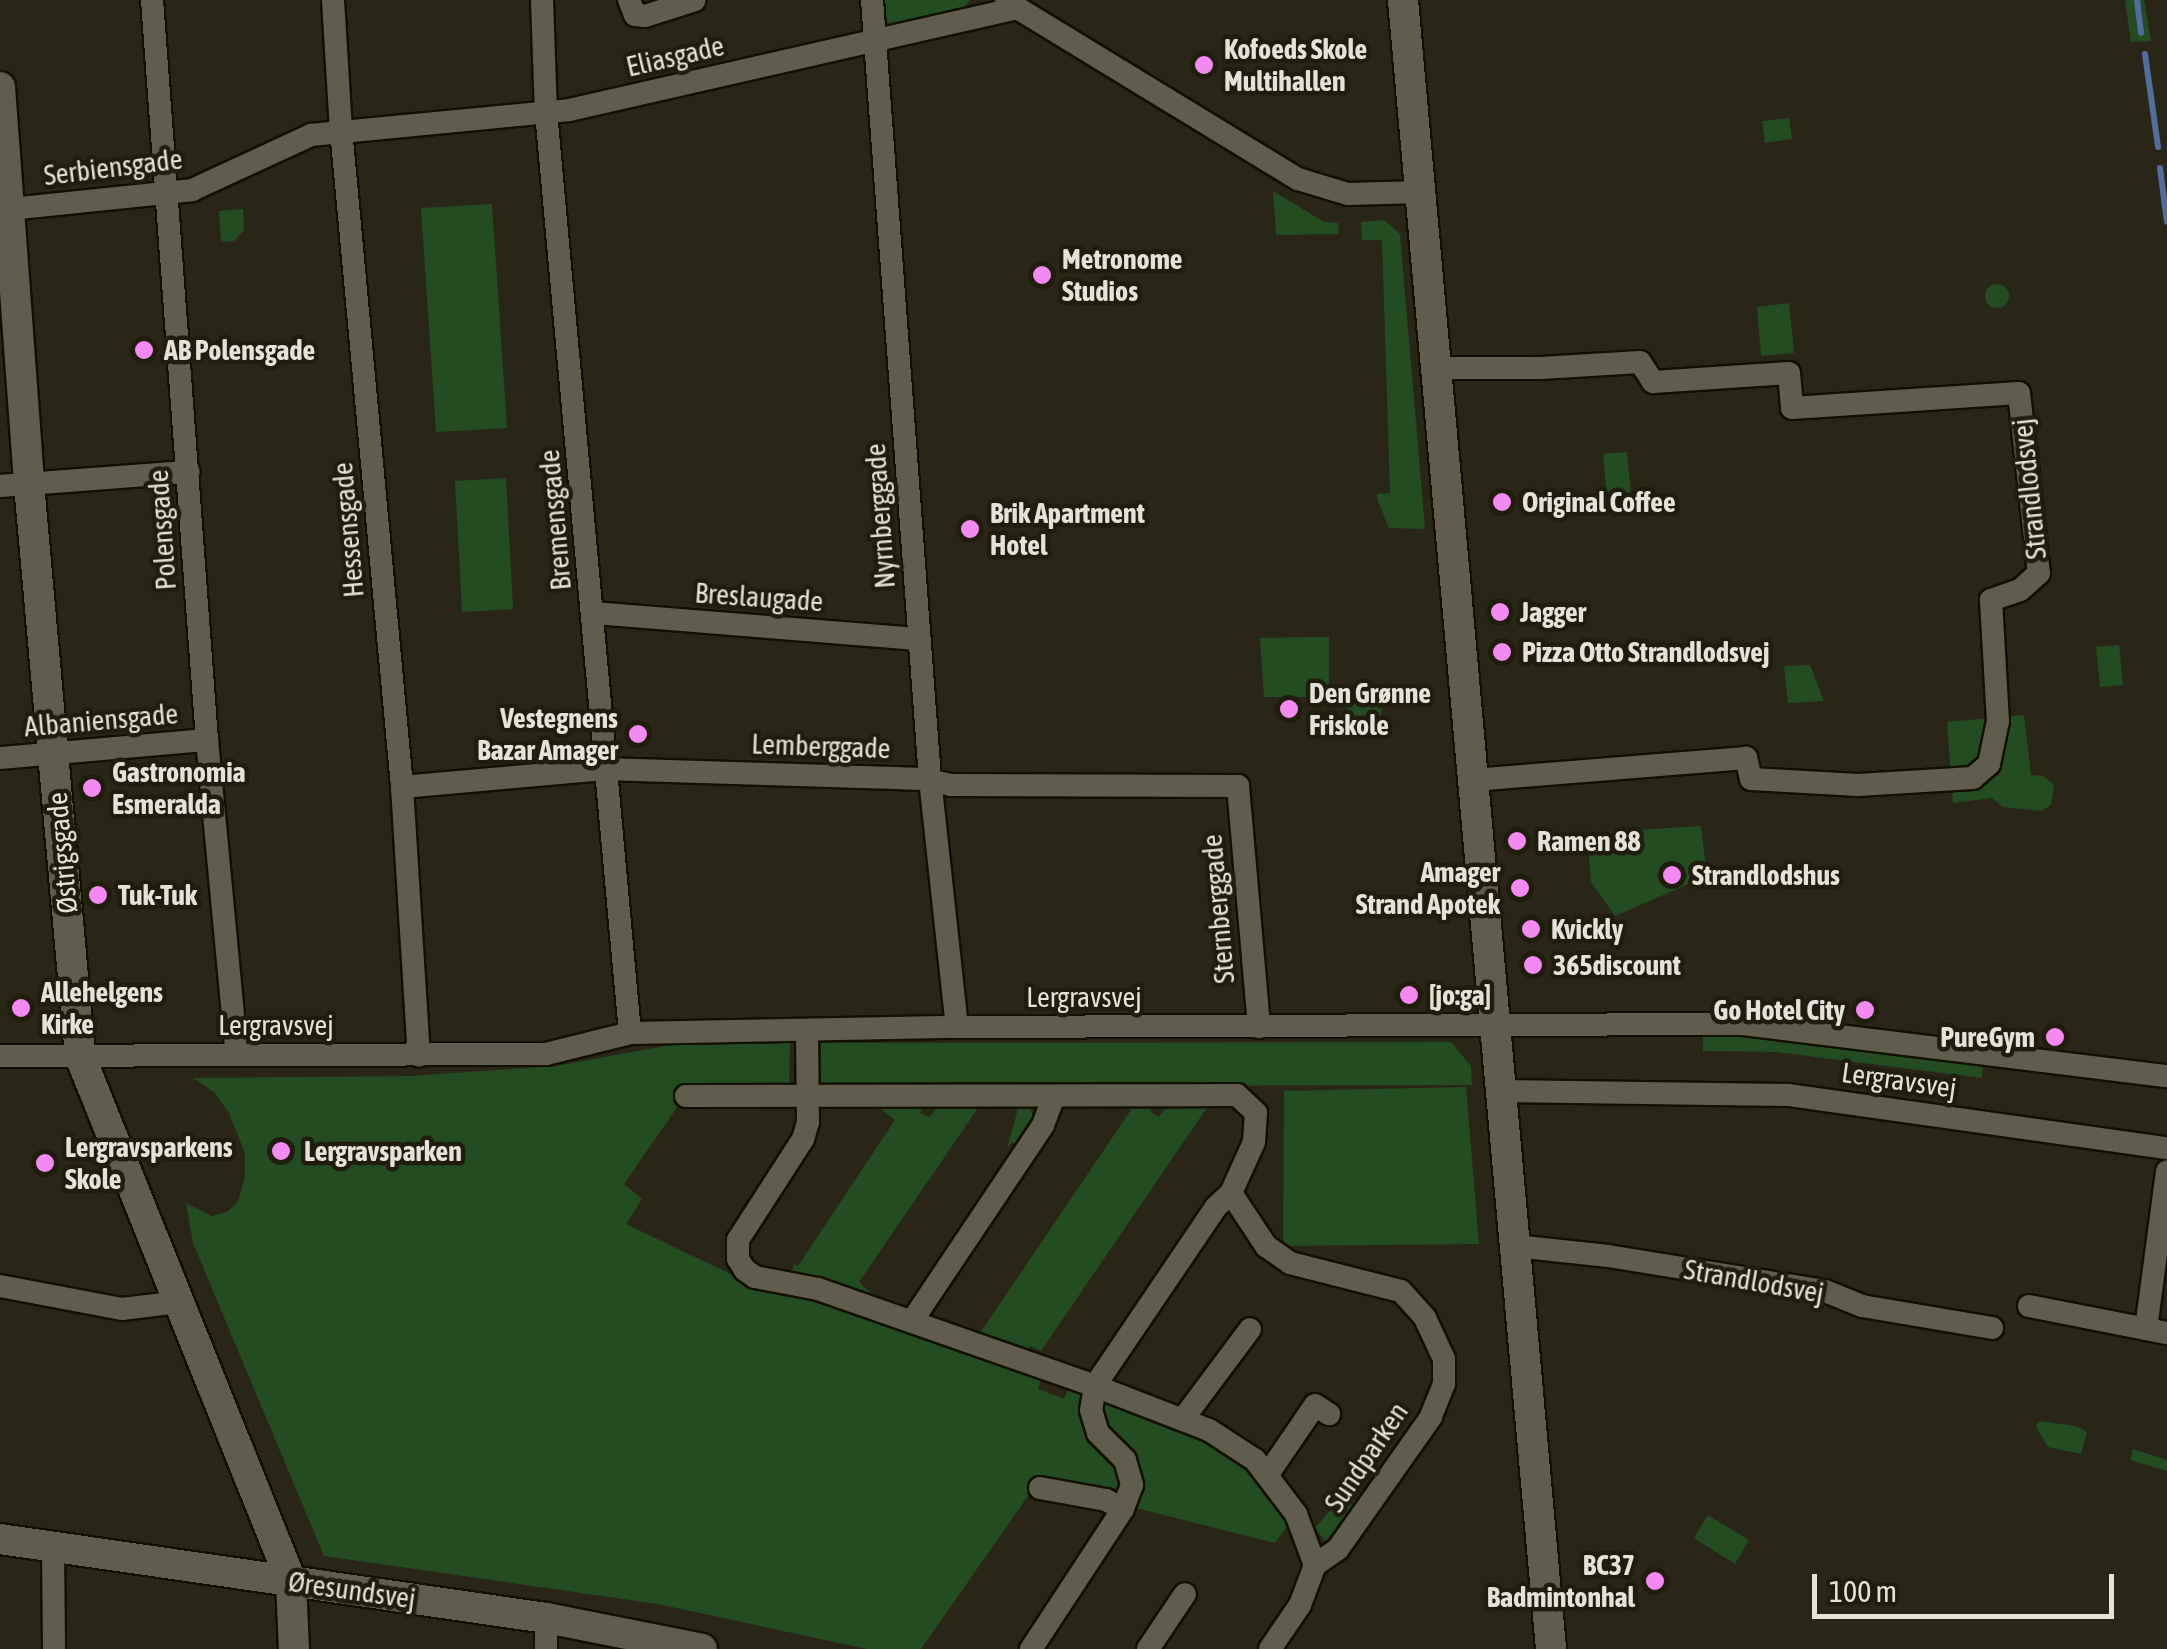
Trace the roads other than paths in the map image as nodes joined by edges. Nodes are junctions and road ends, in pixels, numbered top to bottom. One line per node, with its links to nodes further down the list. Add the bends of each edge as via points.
1 (152, 0): 14 (street, Polensgade)
2 (333, 0): 12 (street, Hessensgade)
3 (542, 0): 11 (street, Bremensgade)
4 (629, 0): 5 (street, via 635,15 645,16)
5 (695, 0)
6 (872, 0): 9 (street, Nyrnberggade)
7 (1403, 0): 13 (street)
8 (1011, 4): 9 (street, Eliasgade); 13 (street, via 1298,179 1348,194)
9 (875, 37): 11 (street, Eliasgade); 20 (street, Nyrnberggade)
10 (0, 87): 15 (street, Østrigsgade)
11 (546, 112): 12 (street, Eliasgade); 19 (street, Bremensgade)
12 (340, 128): 14 (street, Serbiensgade); 28 (street, Hessensgade)
13 (1420, 192): 16 (street)
14 (166, 195): 15 (street, Serbiensgade); 17 (street, Polensgade)
15 (5, 210): 18 (street, Østrigsgade)
16 (1436, 368): 26 (street); 26 (street, Strandlodsvej, via 1640,362 1653,382 1789,373 1792,408 2019,393 2038,573 2020,590 1991,600 1998,721 1989,764 1972,778 1858,785 1751,779 1746,758)
17 (188, 472): 18 (street); 21 (street, Polensgade)
18 (14, 485): 22 (street, Østrigsgade)
19 (594, 613): 20 (street, Breslaugade); 24 (street, Bremensgade)
20 (919, 639): 25 (street, Nyrnberggade)
21 (207, 740): 22 (street, Albaniensgade); 34 (street, Polensgade)
22 (54, 755): 23 (street, Albaniensgade); 37 (street, Østrigsgade)
23 (0, 758)
24 (604, 770): 25 (street, Lemberggade); 28 (street, Lemberggade); 33 (street, Bremensgade)
25 (930, 779): 27 (street, Lemberggade, via 951,786); 29 (street, Nyrnberggade)
26 (1473, 780): 31 (street)
27 (1238, 786): 30 (street, Sternberggade)
28 (402, 788): 35 (street, Hessensgade)
29 (956, 1027): 30 (street, Lergravsvej); 32 (street, Lergravsvej)
30 (1259, 1027): 31 (street, Lergravsvej)
31 (1495, 1028): 38 (street, Lergravsvej, via 1742,1024); 39 (street)
32 (806, 1030): 33 (street, Lergravsvej); 42 (street, Sundparken)
33 (630, 1033): 35 (street, Lergravsvej, via 546,1054)
34 (238, 1055): 35 (street, Lergravsvej); 37 (street, Lergravsvej)
35 (418, 1055)
36 (0, 1056): 37 (street, Lergravsvej)
37 (80, 1056): 48 (street, Østrigsgade)
38 (2167, 1076)
39 (1501, 1091): 43 (street, Lergravsvej, via 1788,1094); 46 (street)
40 (686, 1096): 42 (street)
41 (1054, 1096): 42 (street); 45 (street, via 1237,1094 1256,1113 1256,1129); 50 (street, via 1042,1125)
42 (806, 1097): 50 (street, Sundparken, via 804,1139 742,1231 738,1259 754,1276 818,1289)
43 (2167, 1148)
44 (2167, 1171): 53 (street)
45 (1231, 1193): 54 (street); 62 (street, Sundparken, via 1266,1246 1290,1264 1401,1291 1425,1318 1444,1358 1444,1384 1430,1417 1338,1549)
46 (1515, 1246): 51 (street, Strandlodsvej, via 1825,1290 1862,1306); 73 (street)
47 (0, 1286): 48 (street, via 122,1308)
48 (179, 1302): 63 (street, Østrigsgade)
49 (2029, 1306): 53 (street)
50 (912, 1321): 54 (street, Sundparken)
51 (1992, 1328)
52 (1250, 1329): 56 (street)
53 (2157, 1331)
54 (1094, 1386): 56 (street, Sundparken); 59 (street, via 1091,1410 1098,1433 1130,1472)
55 (1329, 1414): 57 (street, Sundparken, via 1315,1404)
56 (1183, 1420): 57 (street, Sundparken, via 1228,1441)
57 (1268, 1474): 62 (street, Sundparken, via 1296,1514)
58 (1040, 1488): 59 (street)
59 (1123, 1508): 70 (street)
60 (0, 1538): 61 (street, Øresundsvej)
61 (52, 1549): 63 (street, Øresundsvej); 66 (street)
62 (1315, 1565): 72 (street, Sundparken, via 1300,1604)
63 (291, 1581): 65 (street, Øresundsvej); 67 (street, Østrigsgade)
64 (1185, 1594): 71 (street)
65 (546, 1618): 68 (street); 69 (street, Øresundsvej)
66 (54, 1649)
67 (294, 1649)
68 (546, 1649)
69 (702, 1649)
70 (1030, 1649)
71 (1148, 1649)
72 (1270, 1649)
73 (1551, 1649)

